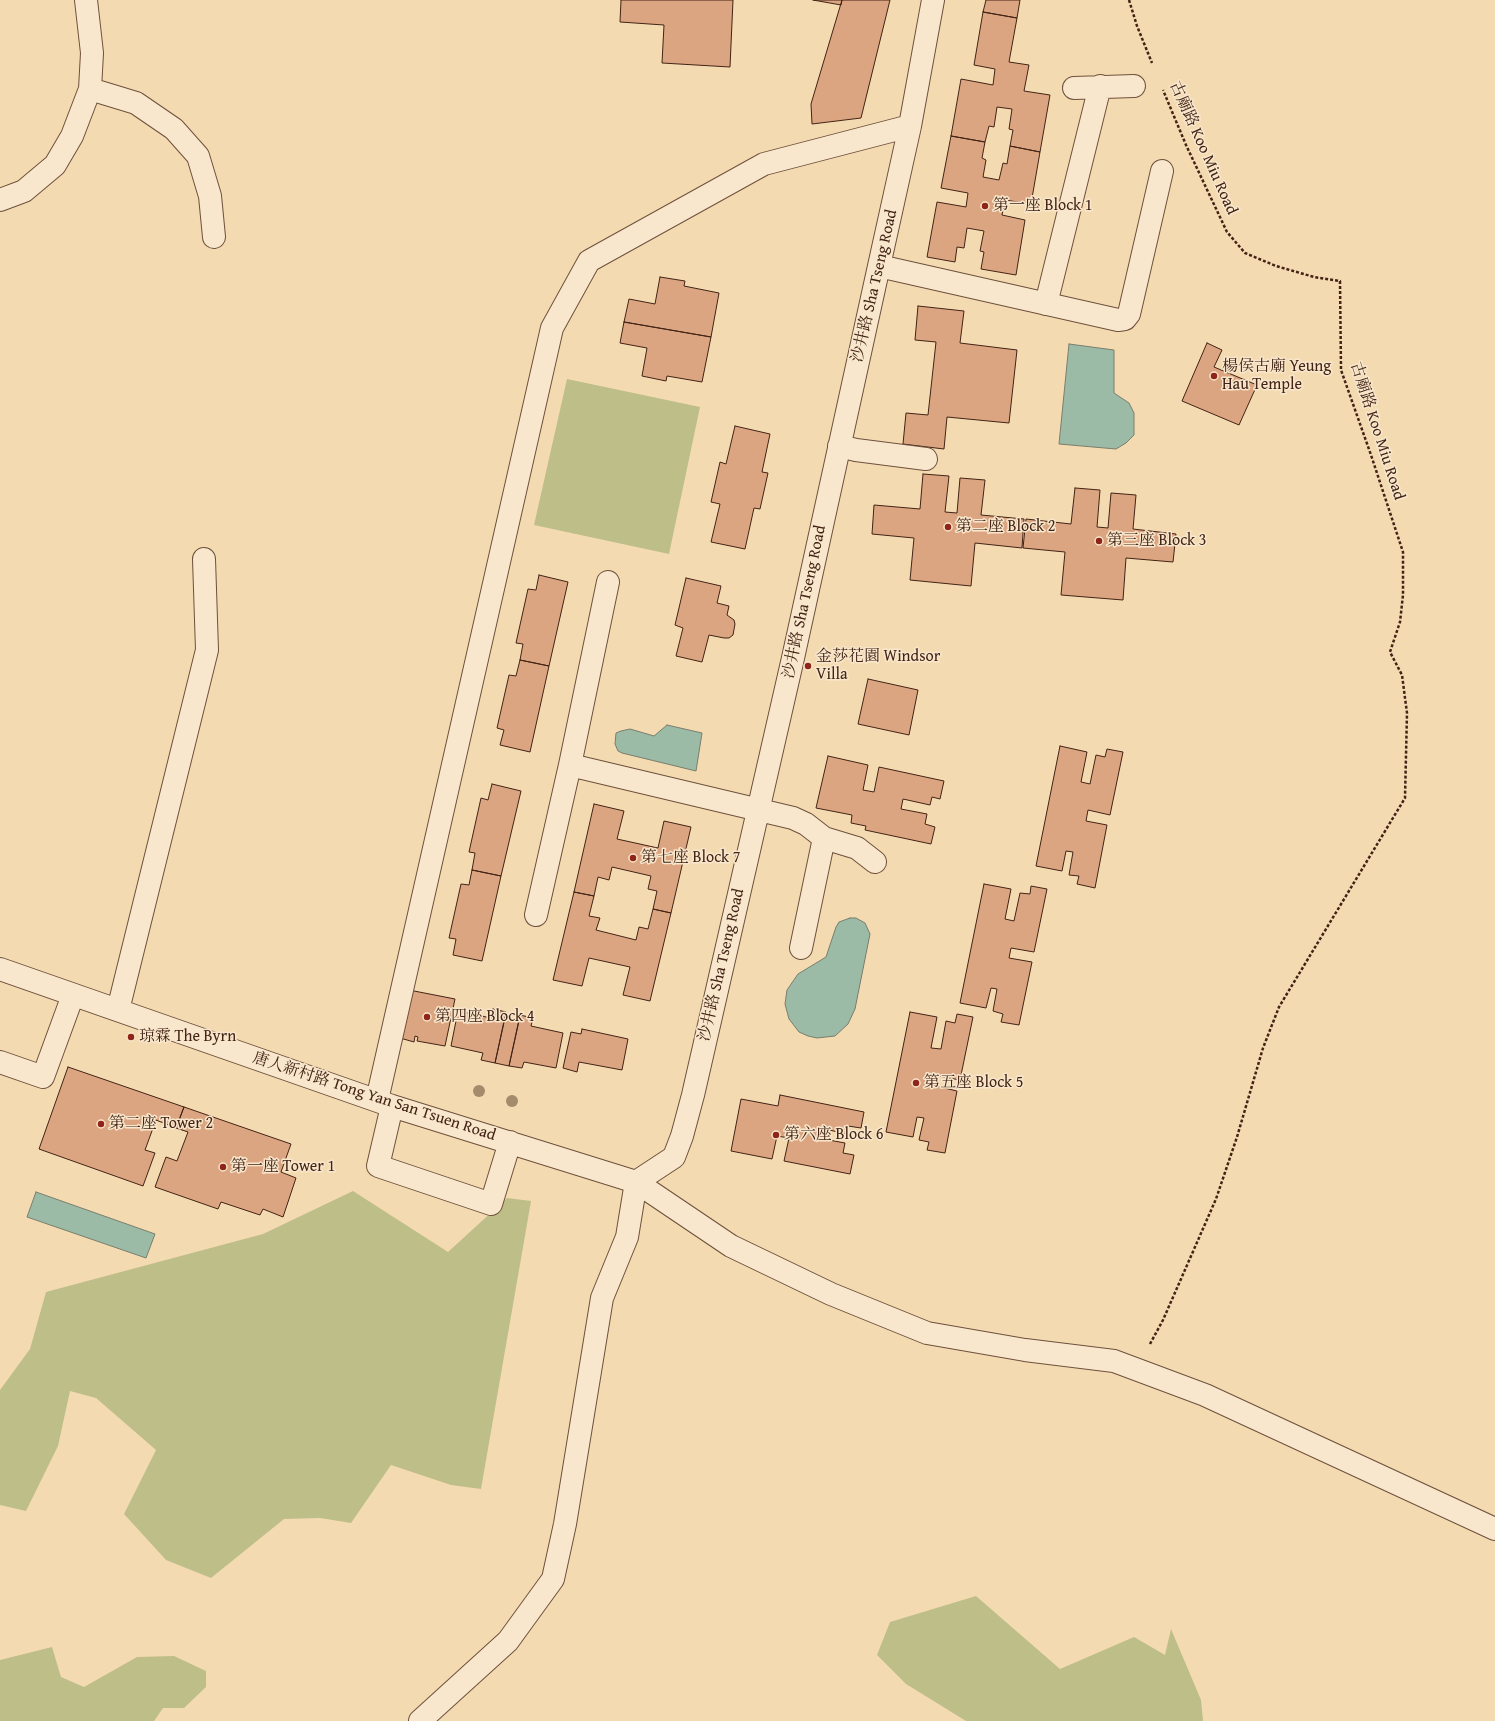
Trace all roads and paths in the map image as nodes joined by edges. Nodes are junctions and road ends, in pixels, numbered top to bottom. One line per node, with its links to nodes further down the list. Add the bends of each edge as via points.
1 (86, 0): 8 (street, via 92,54)
2 (933, 0): 10 (street, 沙井路 Sha Tseng Road)
3 (1129, 0): 4 (path, 古廟路 Koo Miu Road)
4 (1154, 68)
5 (1100, 86): 6 (street); 7 (street); 15 (street)
6 (1134, 86)
7 (1074, 88)
8 (90, 89): 12 (street, via 72,136 55,165 24,191); 13 (street, via 136,103 174,129 198,156 210,196)
9 (1163, 89): 33 (path, 古廟路 Koo Miu Road, via 1227,232 1245,253 1276,266 1314,277 1340,281 1341,370 1404,552 1404,595 1400,622 1390,652 1402,675 1407,713 1405,798 1279,1007 1263,1048 1216,1199 1163,1320)
10 (910, 126): 14 (street, 沙井路 Sha Tseng Road); 30 (street, via 764,164 589,261 552,328)
11 (1162, 171): 15 (street, via 1129,314 1125,319 1118,320)
12 (0, 200)
13 (214, 237)
14 (880, 266): 15 (street); 16 (street, 沙井路 Sha Tseng Road)
15 (1046, 304)
16 (839, 446): 17 (street); 21 (street, 沙井路 Sha Tseng Road)
17 (926, 459)
18 (204, 559): 28 (street, via 208,650)
19 (608, 582): 20 (street)
20 (570, 765): 21 (street); 24 (street)
21 (757, 809): 22 (street, via 793,818 806,824); 32 (street, 沙井路 Sha Tseng Road, via 682,1136 674,1157)
22 (824, 838): 23 (street, via 857,848); 25 (street)
23 (875, 862)
24 (536, 915)
25 (801, 948)
26 (0, 969): 27 (street, 唐人新村路 Tong Yan San Tsuen Road)
27 (73, 995): 28 (street, 唐人新村路 Tong Yan San Tsuen Road); 29 (street, via 43,1077)
28 (118, 1010): 30 (street, 唐人新村路 Tong Yan San Tsuen Road)
29 (0, 1062)
30 (385, 1103): 31 (street, 唐人新村路 Tong Yan San Tsuen Road); 31 (street, via 378,1166 490,1204)
31 (510, 1142): 32 (street, 唐人新村路 Tong Yan San Tsuen Road)
32 (636, 1182): 33 (street, 唐人新村路 Tong Yan San Tsuen Road, via 731,1246 831,1294 927,1333 1025,1350 1114,1361); 35 (street, via 627,1237 602,1298 565,1524 553,1579 508,1641)
33 (1136, 1370): 34 (street, 唐人新村路 Tong Yan San Tsuen Road, via 1205,1395)
34 (1495, 1529)
35 (420, 1721)

